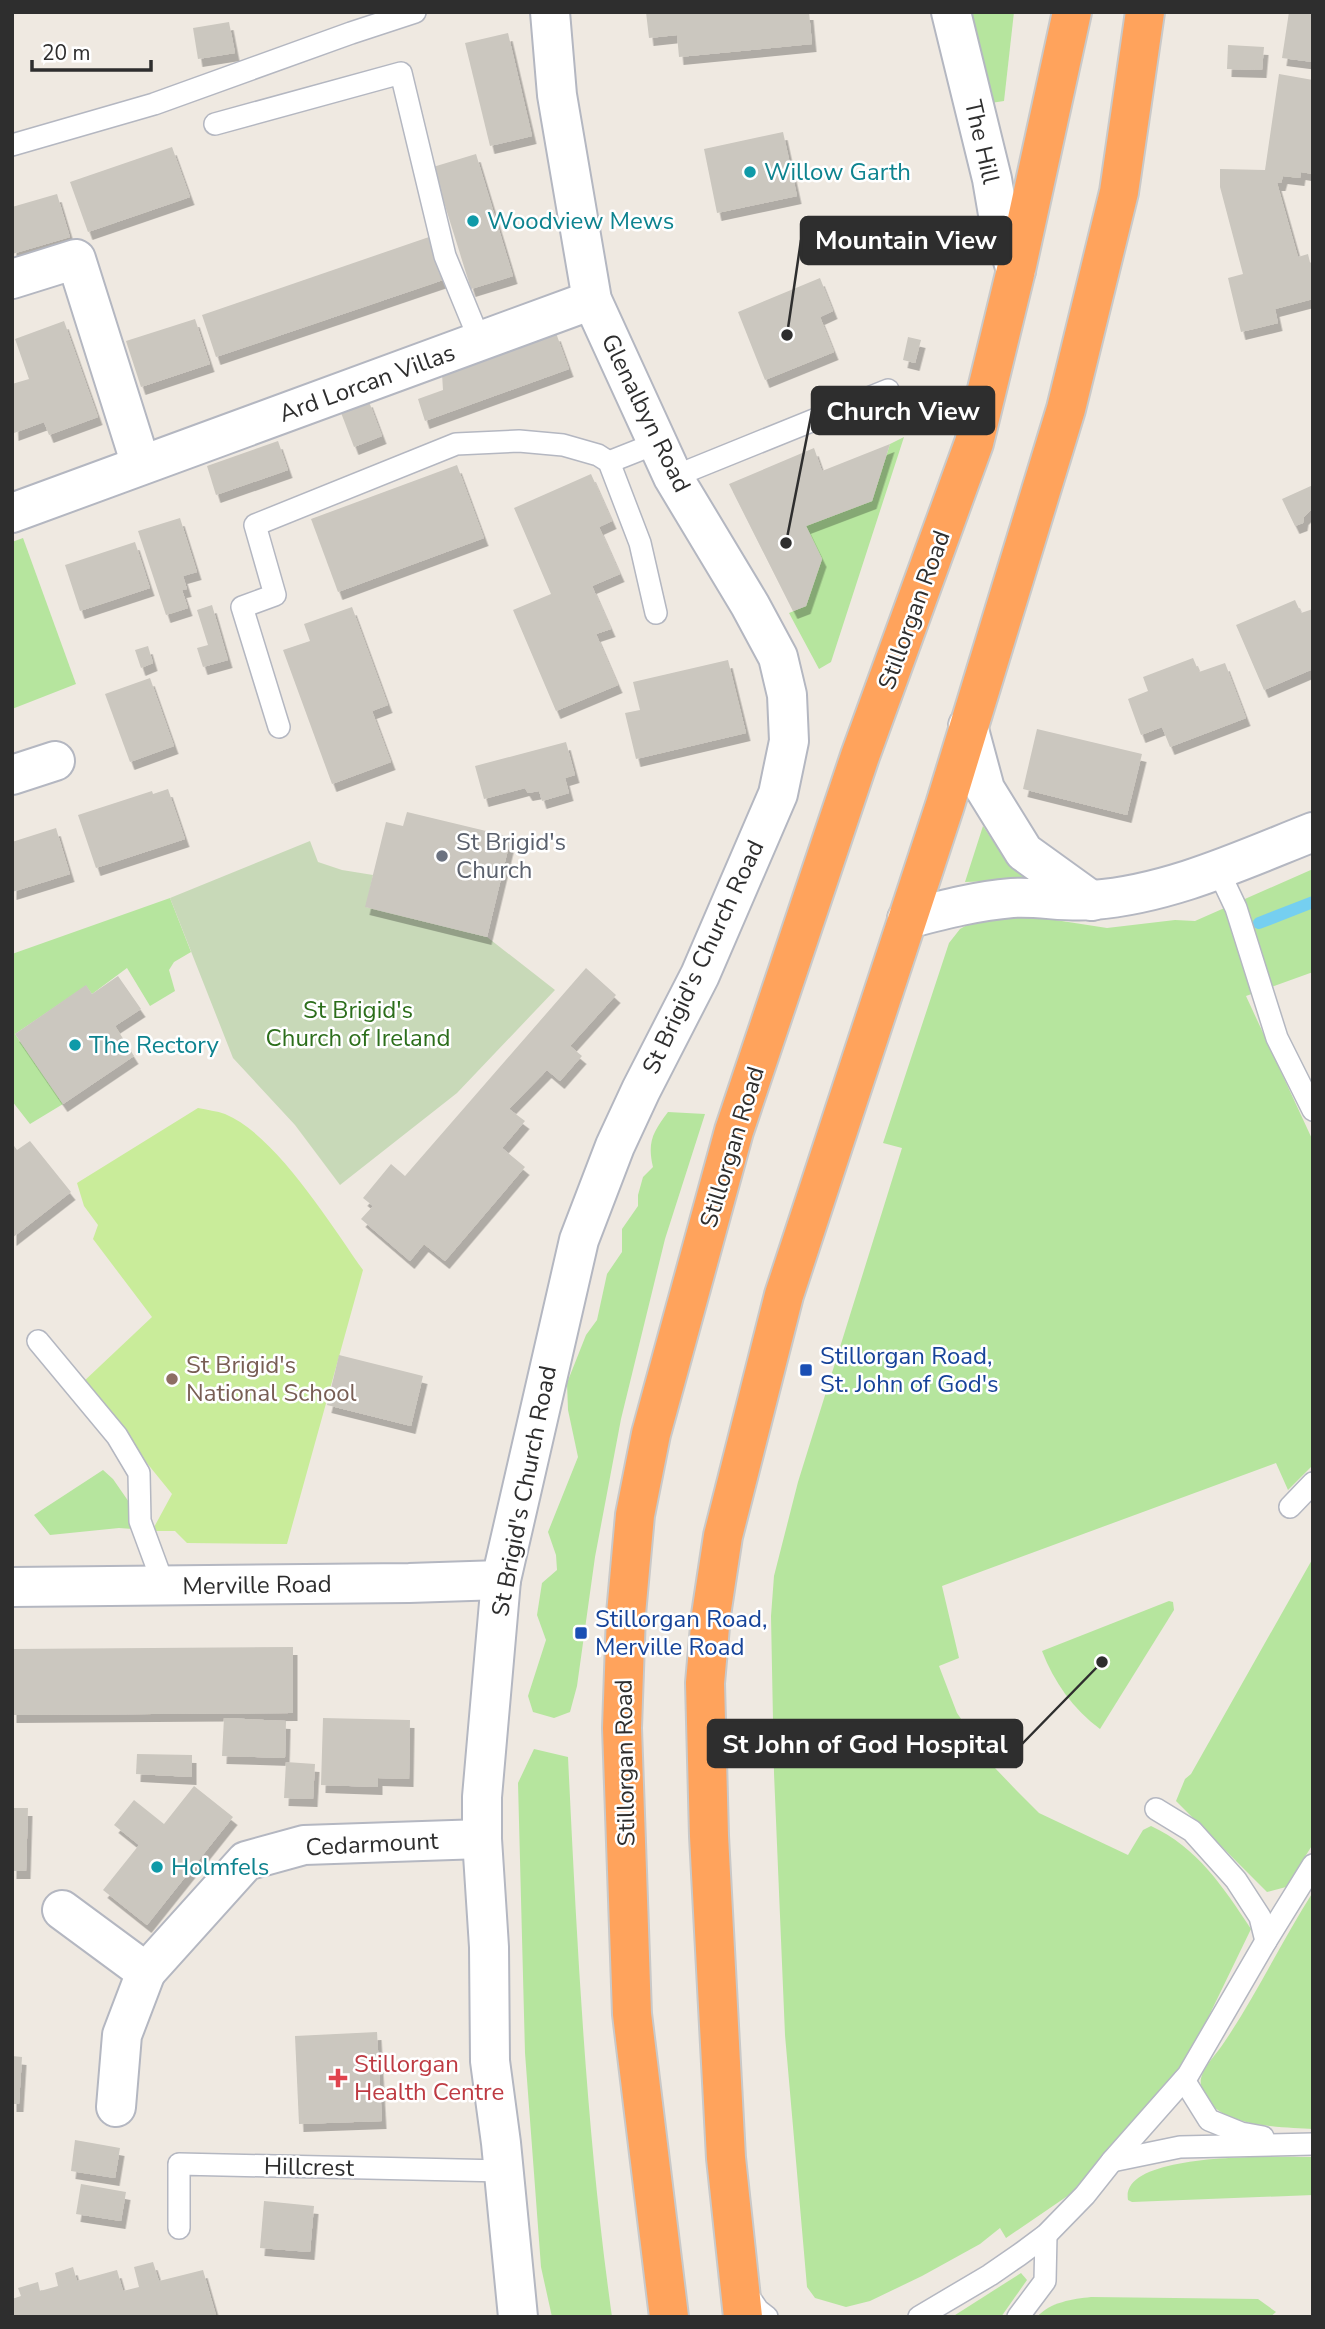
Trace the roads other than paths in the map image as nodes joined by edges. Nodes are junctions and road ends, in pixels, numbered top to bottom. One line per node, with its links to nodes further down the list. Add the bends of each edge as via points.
1 (415, 12): 7 (lane, via 154,104)
2 (550, 12): 10 (street, Glenalbyn Road, via 557,95)
3 (951, 12): 8 (street, The Hill, via 998,214)
4 (1072, 12): 8 (highway, Stillorgan Road)
5 (1145, 12): 19 (highway, via 1119,192 1066,409)
6 (215, 124): 11 (lane, via 401,73 445,257)
7 (12, 145)
8 (1016, 270): 50 (highway, Stillorgan Road, via 974,443 859,756 734,1131 651,1434 635,1515 622,1728 632,2014)
9 (12, 279): 15 (street, via 76,259)
10 (592, 300): 11 (street, Ard Lorcan Villas); 13 (street, Glenalbyn Road)
11 (480, 341): 15 (street, Ard Lorcan Villas)
12 (888, 390): 16 (lane)
13 (657, 443): 14 (lane); 16 (street, Glenalbyn Road)
14 (609, 462): 18 (lane, via 640,543); 20 (lane, via 563,445 519,441 456,444 255,525 275,595 242,607)
15 (141, 465): 17 (street, Ard Lorcan Villas)
16 (673, 477): 23 (street, Glenalbyn Road, via 778,657 788,695 789,741)
17 (12, 513)
18 (656, 613)
19 (968, 726): 26 (street, via 985,789 1024,852); 27 (highway)
20 (279, 727)
21 (55, 761): 22 (street)
22 (12, 775)
23 (778, 794): 32 (street, St Brigid's Church Road, via 700,975 615,1146 579,1240)
24 (1313, 832): 25 (street)
25 (1218, 870): 26 (street, via 1145,892); 28 (lane, via 1236,908 1277,1038)
26 (1092, 901): 27 (street, via 1014,898 965,904)
27 (907, 919): 48 (highway, via 784,1295 723,1536 711,1615 705,1684 709,1836 726,2158)
28 (1311, 1104)
29 (38, 1341): 33 (lane, via 117,1436 139,1473 140,1521)
30 (1313, 1483): 31 (lane)
31 (1290, 1507)
32 (501, 1580): 33 (street, Merville Road); 36 (street, St Brigid's Church Road)
33 (164, 1586): 34 (street, Merville Road)
34 (12, 1587)
35 (1156, 1810): 39 (lane, via 1192,1831 1237,1880 1260,1917)
36 (482, 1839): 40 (street, Cedarmount, via 304,1845 246,1861); 45 (street, St Brigid's Church Road, via 490,2061)
37 (1313, 1865): 39 (lane)
38 (62, 1909): 40 (street)
39 (1265, 1941): 41 (lane)
40 (146, 1972): 42 (street, Cedarmount, via 122,2035)
41 (1184, 2080): 43 (lane, via 1209,2120 1241,2133); 44 (lane)
42 (116, 2107)
43 (1304, 2144): 44 (lane, via 1180,2147)
44 (1112, 2161): 47 (lane)
45 (504, 2171): 46 (lane, Hillcrest, via 179,2164); 49 (street, St Brigid's Church Road)
46 (179, 2228)
47 (1046, 2235): 52 (lane); 53 (lane, via 1045,2281)
48 (741, 2300): 51 (lane)
49 (513, 2316)
50 (669, 2317)
51 (767, 2317)
52 (919, 2317)
53 (1018, 2317)

